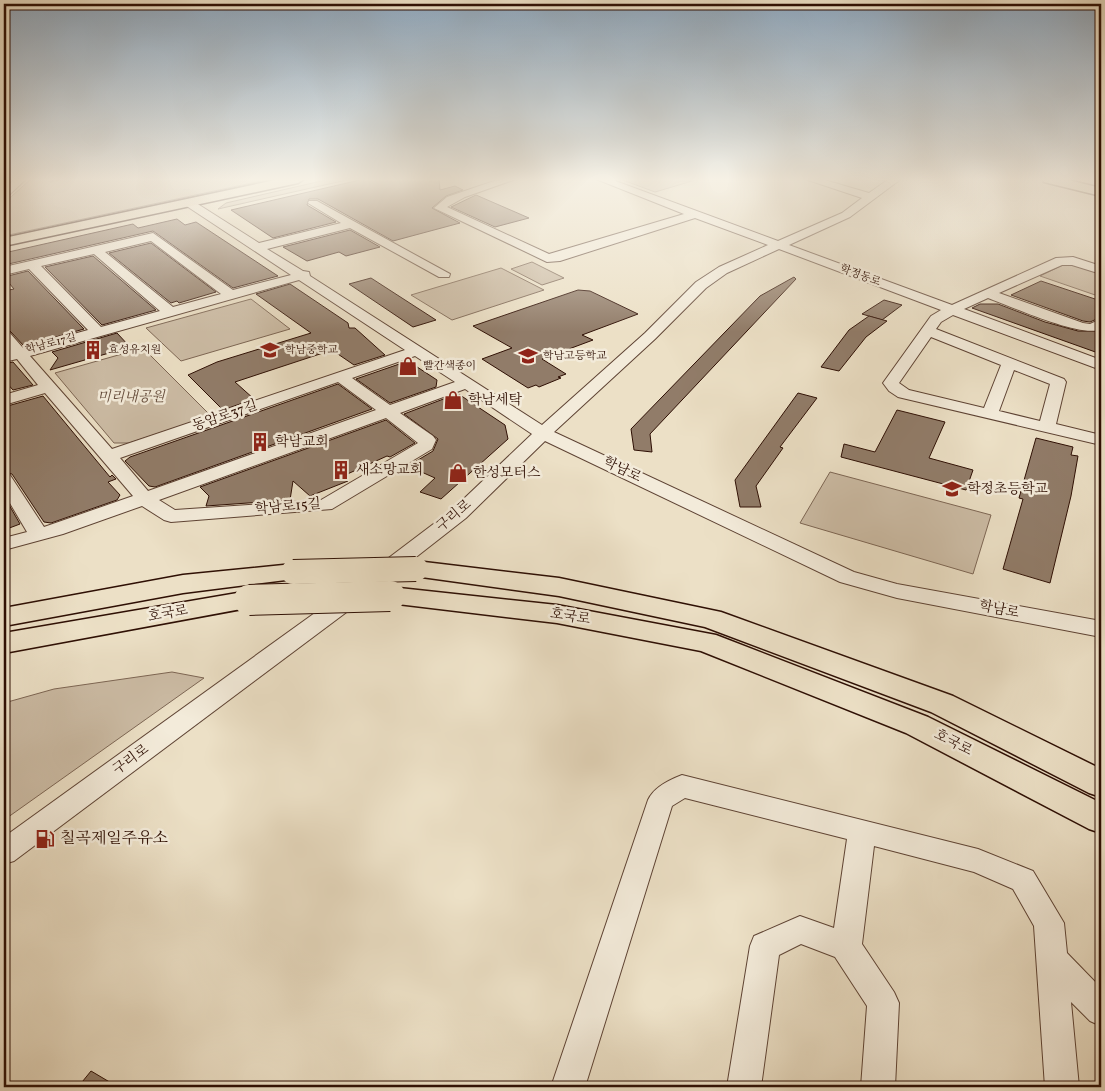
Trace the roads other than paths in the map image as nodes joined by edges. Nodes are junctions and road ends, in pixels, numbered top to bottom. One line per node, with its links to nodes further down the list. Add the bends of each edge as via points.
1 (61, 230): 9 (main road)
2 (232, 230): 11 (street, 학남로)
3 (327, 230): 11 (street)
4 (362, 230): 16 (street)
5 (487, 230): 6 (street, via 547,258)
6 (645, 230)
7 (737, 230): 10 (street, 학정동로)
8 (812, 230): 10 (street, 구리로)
9 (4, 242)
10 (777, 245): 20 (street, 학정동로); 37 (street, 구리로, via 723,270 702,285)
11 (259, 247): 17 (street, 학남로)
12 (96, 250): 13 (street); 19 (street, via 154,236); 21 (street)
13 (31, 264): 15 (street); 24 (street, 학남로17길)
14 (1101, 270): 18 (street, via 1073,261 1060,261)
15 (4, 271)
16 (444, 274)
17 (304, 275): 19 (street, 학남로17길); 26 (street, 학남로)
18 (988, 294): 20 (street); 22 (street, via 1081,327 1092,328)
19 (231, 295): 21 (street, 학남로17길)
20 (951, 310): 23 (street, via 936,319); 29 (street, 학정동로)
21 (170, 312): 24 (street, 학남로17길)
22 (1101, 323)
23 (928, 331): 28 (street); 35 (street, via 891,383 904,394)
24 (98, 332): 27 (street, 학남로17길)
25 (4, 335): 27 (street)
26 (418, 350): 30 (street, 동암로37길); 31 (street, 학남로)
27 (11, 355): 32 (street)
28 (1010, 362): 35 (street); 36 (street, via 1058,382)
29 (1101, 364)
30 (341, 377): 34 (street); 39 (street, 동암로37길)
31 (468, 383): 34 (street); 37 (street, 학남로)
32 (47, 387): 33 (street); 39 (street)
33 (4, 400)
34 (388, 411): 41 (street); 41 (street, 학남로15길, via 427,440 426,445 326,505 171,516)
35 (990, 413): 36 (street)
36 (1047, 426): 38 (street)
37 (543, 432): 47 (street, 학남로, via 847,577 897,591); 52 (street, 구리로, via 459,514 273,657)
38 (1101, 440)
39 (109, 456): 41 (street)
40 (4, 479): 42 (street)
41 (145, 499): 42 (street)
42 (39, 535): 43 (street)
43 (4, 544)
44 (183, 584): 45 (main road); 46 (main road, 호국로); 49 (main road, 호국로, bridge, via 293,572 416,570 559,587 711,619 942,704)
45 (4, 604)
46 (4, 617)
47 (1101, 629)
48 (4, 643): 50 (main road, 호국로, bridge, via 250,600 390,596 557,614 706,642 918,725)
49 (1101, 784)
50 (1101, 819)
51 (862, 832): 53 (street); 54 (street, via 978,861 1024,880 1049,923); 56 (street, via 682,786 661,800)
52 (4, 852)
53 (846, 947): 57 (street, via 800,930 765,946); 58 (street, via 883,1003)
54 (1052, 960): 55 (street); 59 (street)
55 (1101, 1010)
56 (568, 1087)
57 (744, 1087)
58 (878, 1087)
59 (1062, 1087)

